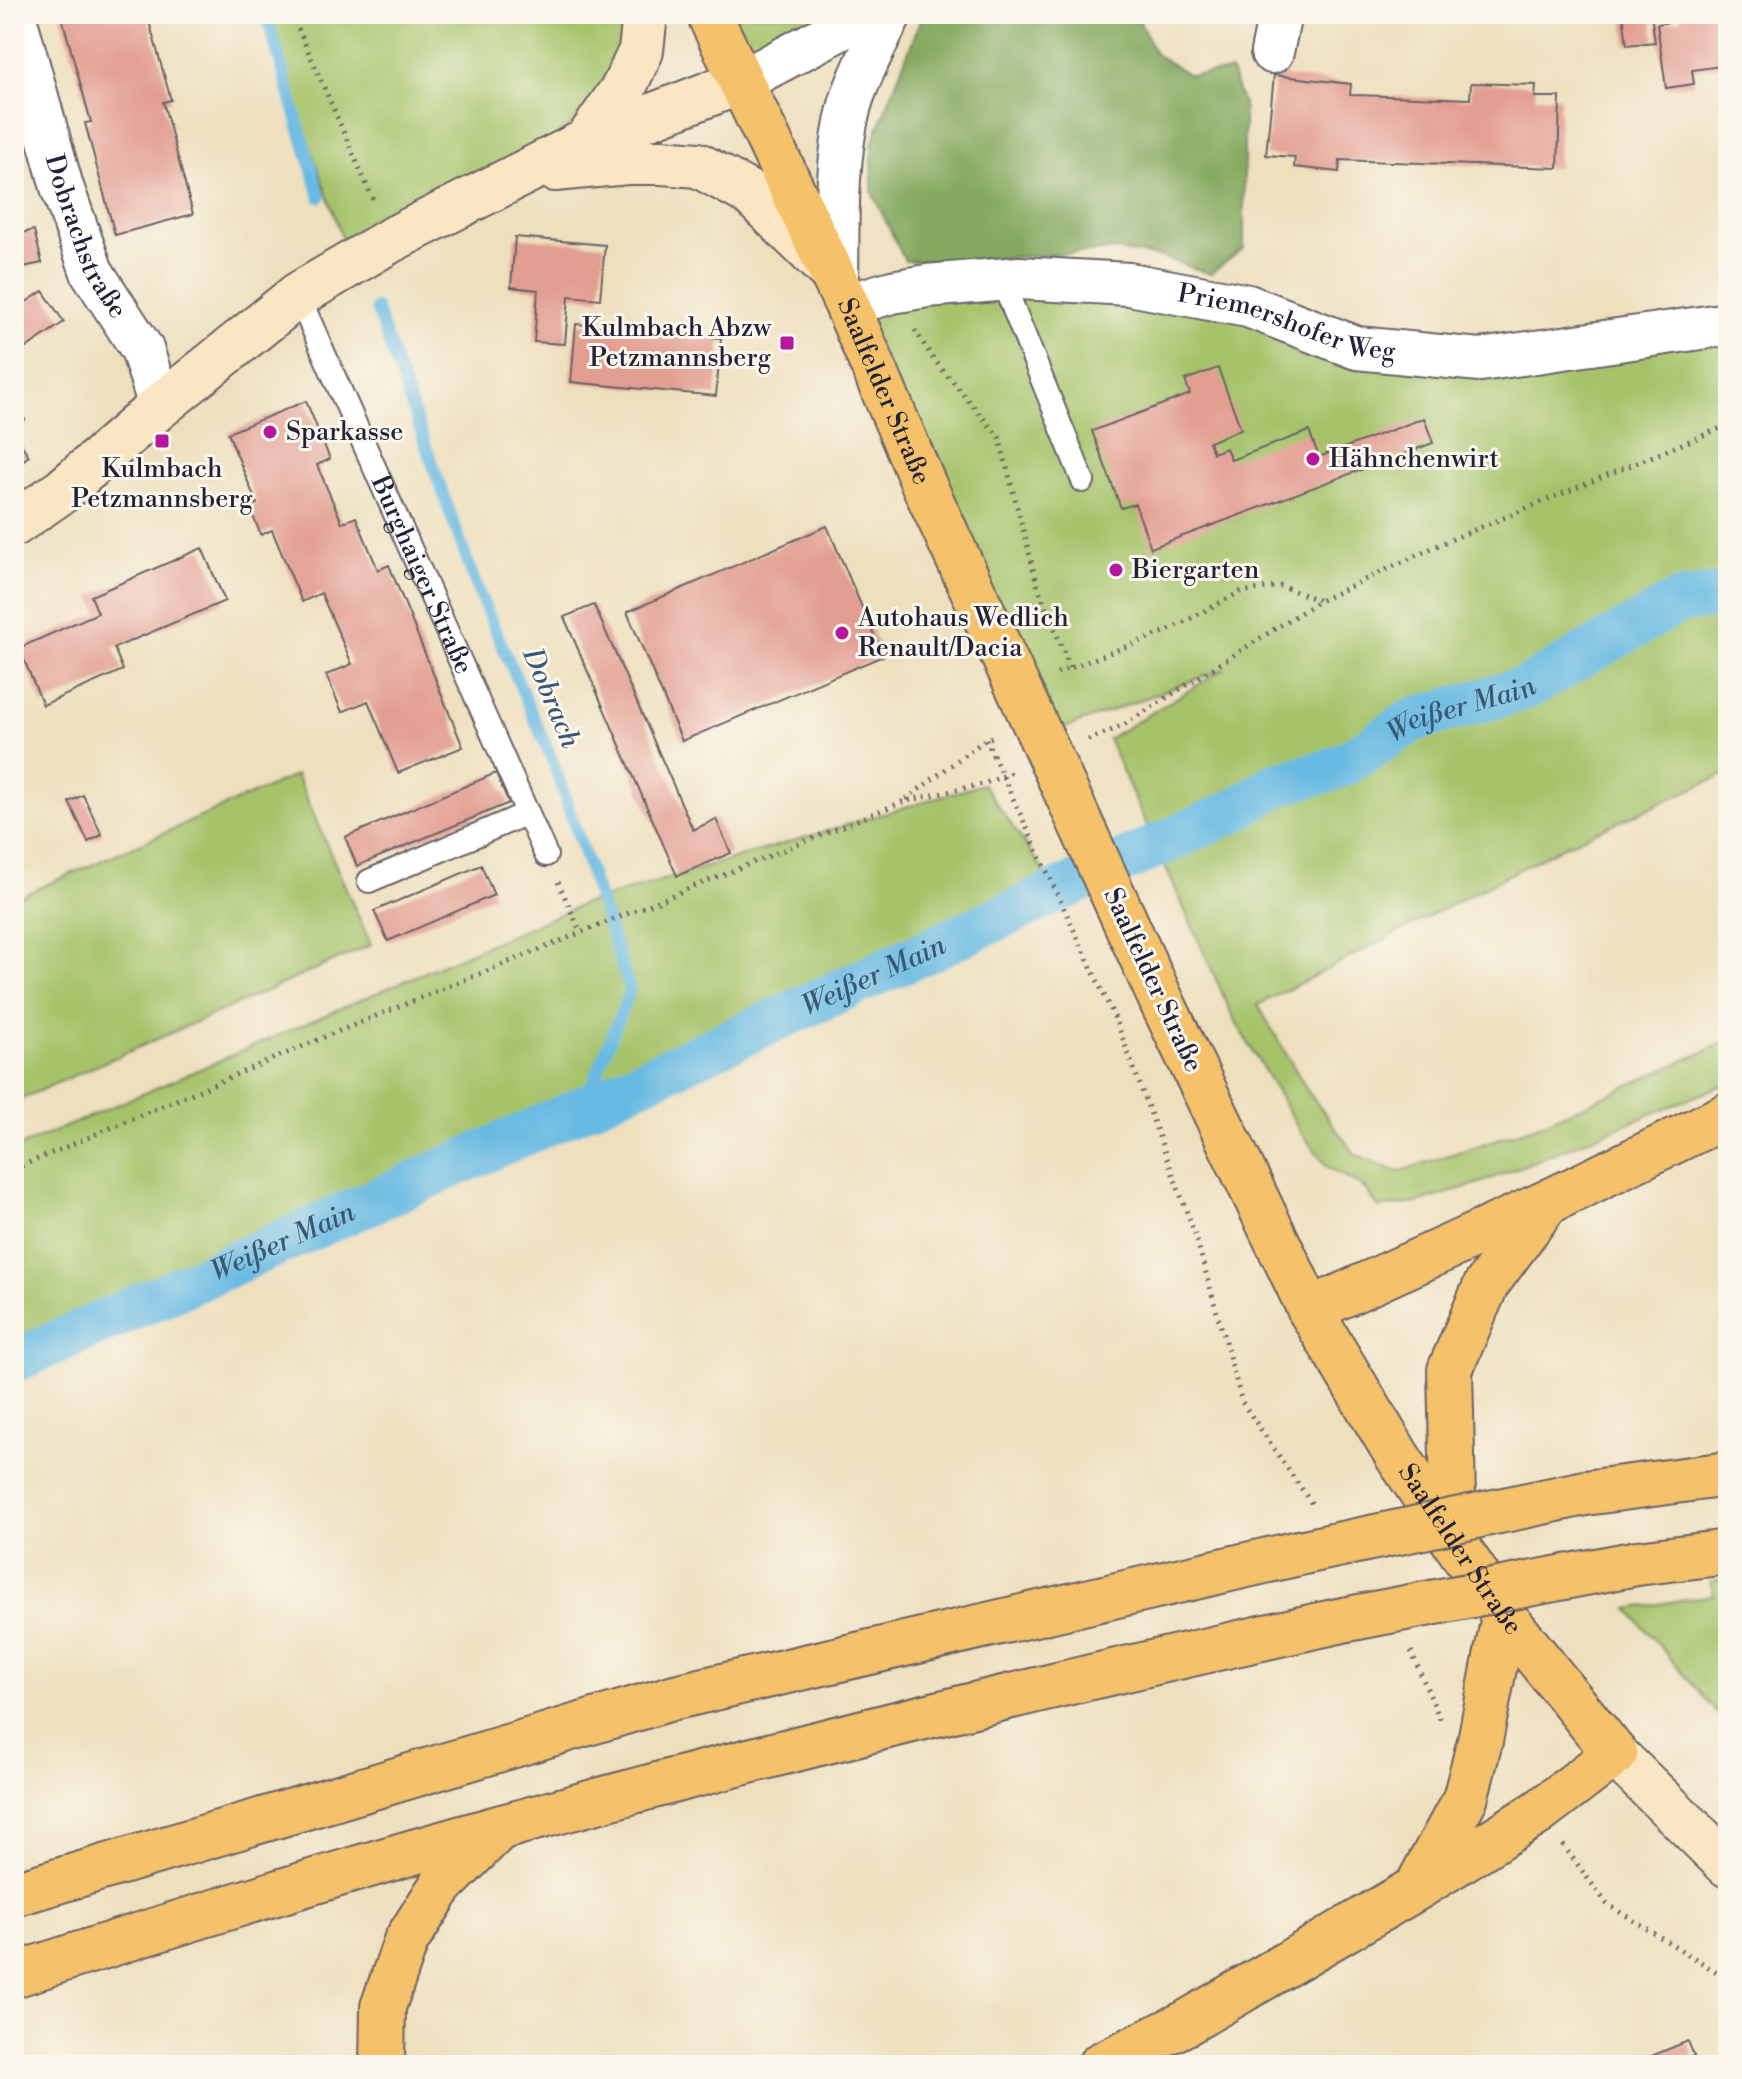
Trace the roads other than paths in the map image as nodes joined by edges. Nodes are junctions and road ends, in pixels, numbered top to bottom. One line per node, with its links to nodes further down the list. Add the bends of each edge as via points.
1 (14, 14): 13 (street, Dobrachstraße, via 62,187 92,272 142,349)
2 (645, 14): 7 (street, via 641,51)
3 (709, 14): 6 (main road, Saalfelder Straße)
4 (868, 14): 6 (street)
5 (890, 14): 10 (street, via 851,101 842,138)
6 (740, 82): 7 (street); 10 (main road, Saalfelder Straße)
7 (587, 141): 8 (street)
8 (525, 172): 10 (street, via 627,162 698,165 751,194); 11 (street, via 391,240)
9 (1002, 280): 10 (street, Priemershofer Weg, via 892,292); 12 (street, Priemershofer Weg, via 1129,284 1248,306 1357,348 1480,360); 14 (lane)
10 (838, 287): 21 (main road, Saalfelder Straße, bridge, via 1163,1004)
11 (298, 295): 13 (street); 16 (lane, Burghaiger Straße)
12 (1728, 324)
13 (160, 406): 15 (street, via 62,491)
14 (1083, 481)
15 (14, 524)
16 (528, 813): 17 (lane, Burghaiger Straße); 18 (lane)
17 (546, 855)
18 (369, 881)
19 (1728, 1115): 20 (main road)
20 (1546, 1203): 21 (main road); 23 (main road, via 1486,1285 1450,1370)
21 (1310, 1310): 23 (main road, Saalfelder Straße)
22 (1728, 1474): 30 (main road, bridge, via 1585,1493 1299,1553 675,1697)
23 (1454, 1539): 25 (main road, Saalfelder Straße)
24 (1728, 1552): 27 (main road, bridge, via 1637,1563 1085,1676)
25 (1504, 1616): 26 (main road, Saalfelder Straße); 29 (main road, via 1465,1799)
26 (1615, 1754): 28 (street, Saalfelder Straße); 29 (main road, via 1539,1812)
27 (501, 1827): 31 (main road); 32 (main road, via 441,1886 406,1941 383,2007)
28 (1728, 1865)
29 (1415, 1889): 33 (main road, via 1186,2023)
30 (14, 1894)
31 (14, 1975)
32 (382, 2065)
33 (1100, 2065)

